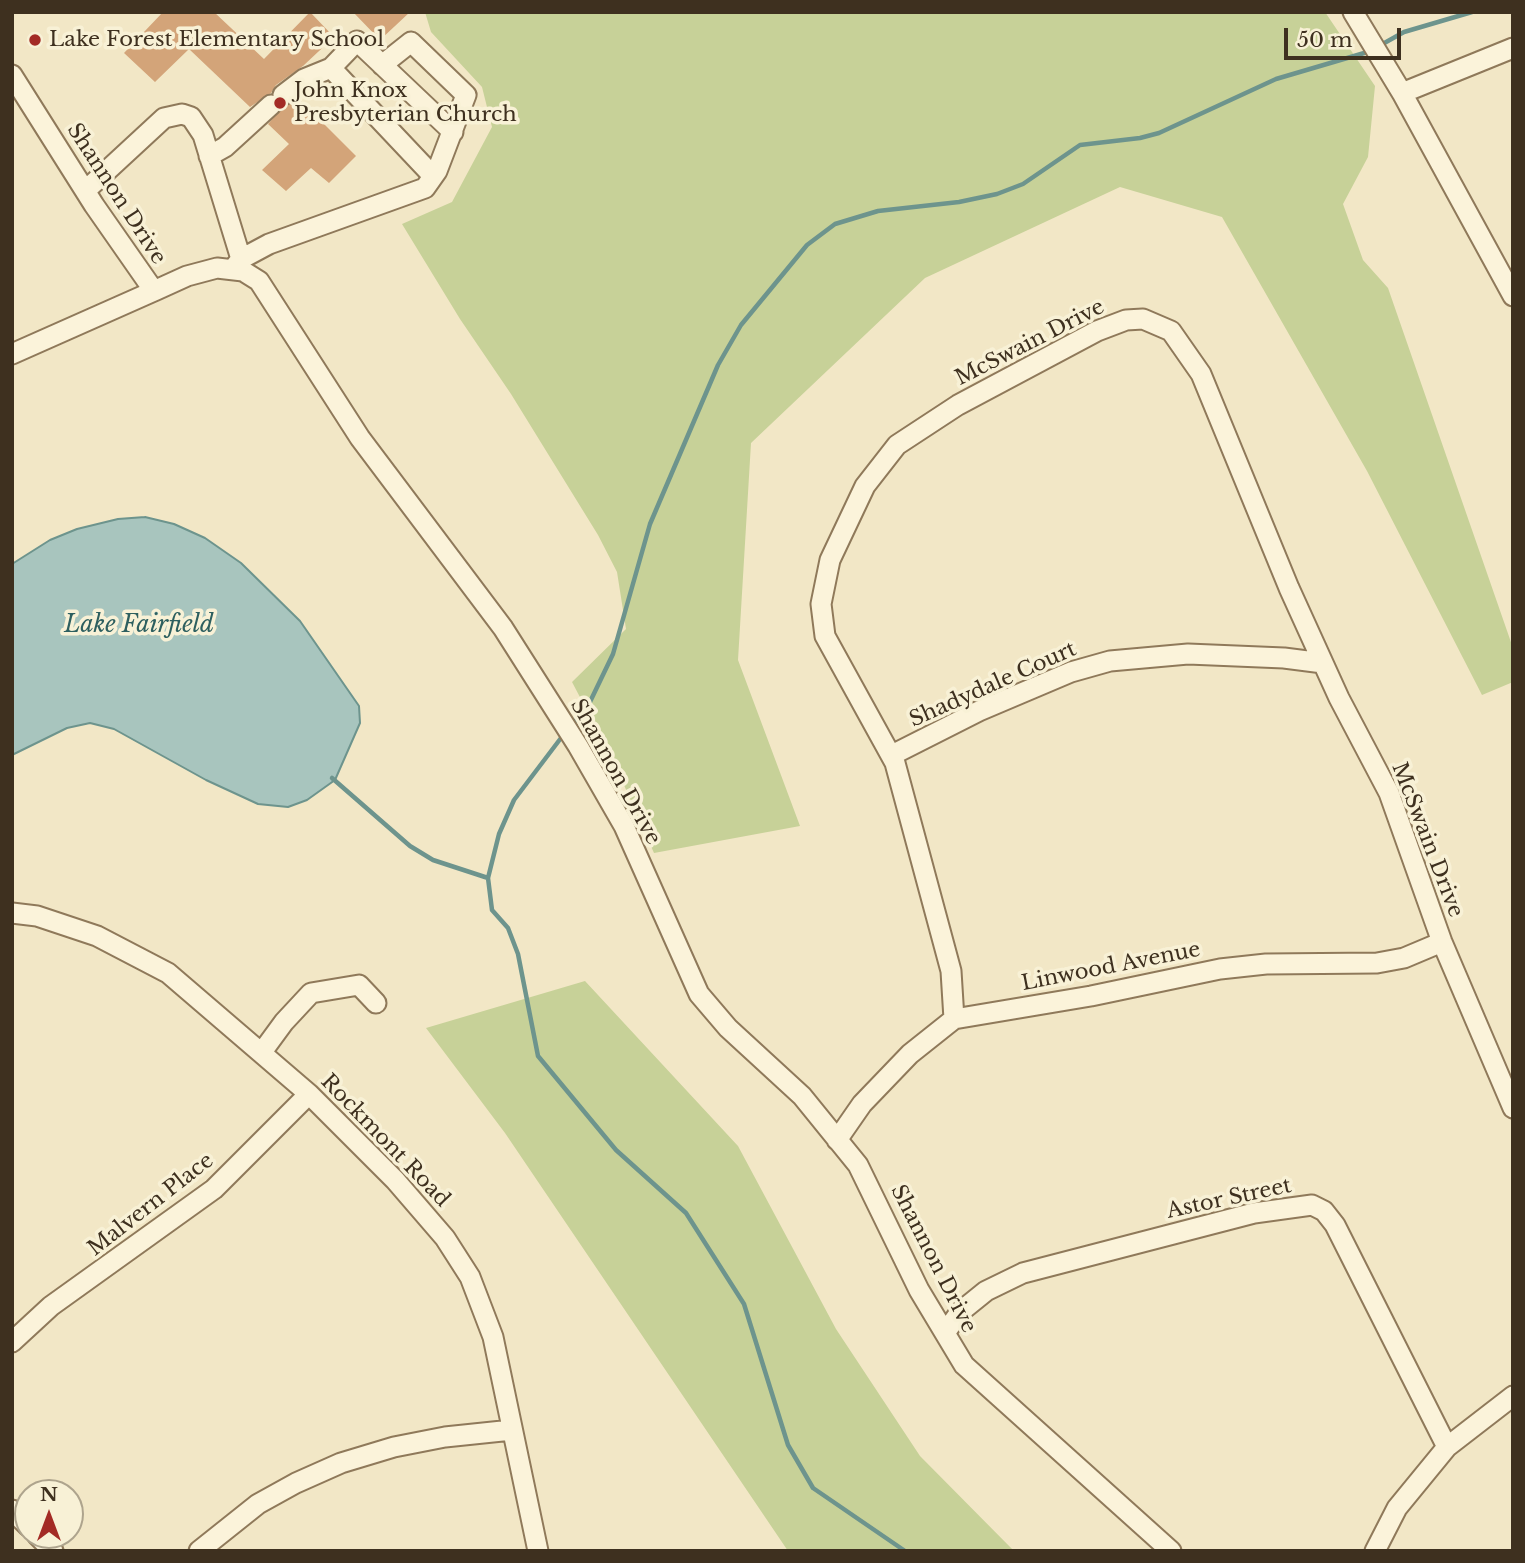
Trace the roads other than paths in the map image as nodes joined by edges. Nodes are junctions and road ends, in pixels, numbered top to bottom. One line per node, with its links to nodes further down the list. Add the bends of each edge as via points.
1 (1353, 12): 6 (street)
2 (1513, 48): 6 (street)
3 (382, 65): 4 (street, via 357,41); 7 (street); 7 (street, via 411,42 466,95)
4 (331, 68): 8 (street, via 304,79); 9 (street)
5 (12, 75): 10 (street, Shannon Drive)
6 (1402, 93): 13 (street)
7 (453, 131): 9 (street)
8 (209, 156): 10 (street, via 196,123 182,114 172,114); 11 (street)
9 (433, 176): 11 (street, via 414,194 269,244)
10 (85, 191): 12 (street, Shannon Drive)
11 (237, 264): 12 (street, Shannon Drive, via 207,270); 24 (street, Shannon Drive, via 268,293 360,438 503,628 563,722 624,826 699,994 728,1028 802,1096)
12 (154, 291): 14 (street)
13 (1513, 296)
14 (12, 354)
15 (1323, 663): 16 (street, Shadydale Court, via 1188,654 1111,660 979,711); 16 (street, McSwain Drive, via 1193,359 1164,327 1143,319 1126,320 958,405 897,445 864,486 830,560 821,619 831,652); 18 (street, McSwain Drive, via 1389,793)
16 (892, 755): 20 (street, McSwain Drive, via 951,971)
17 (12, 913): 21 (street, Rockmont Road, via 37,916 97,936 150,961)
18 (1442, 942): 20 (street, Linwood Avenue, via 1404,958 1377,963 1220,969); 23 (street, McSwain Drive)
19 (376, 1003): 21 (street, via 359,985 311,993)
20 (954, 1019): 24 (street, Linwood Avenue, via 910,1054 862,1104)
21 (262, 1052): 22 (street, Rockmont Road)
22 (309, 1094): 26 (street, Malvern Place, via 214,1189 51,1307); 28 (street, Rockmont Road, via 395,1180 462,1263 493,1336)
23 (1513, 1108)
24 (838, 1140): 25 (street, Shannon Drive, via 867,1180 919,1290)
25 (945, 1333): 29 (street, Astor Street, via 960,1312 986,1291 1023,1273 1254,1213 1312,1205 1335,1225); 32 (street, Shannon Drive, via 964,1365 984,1386)
26 (12, 1342)
27 (1513, 1396): 29 (street)
28 (512, 1430): 30 (street, via 445,1437 341,1463 258,1504); 31 (street, Rockmont Road)
29 (1447, 1447): 33 (street, via 1397,1508)
30 (199, 1551)
31 (538, 1551)
32 (1171, 1551)
33 (1375, 1551)

